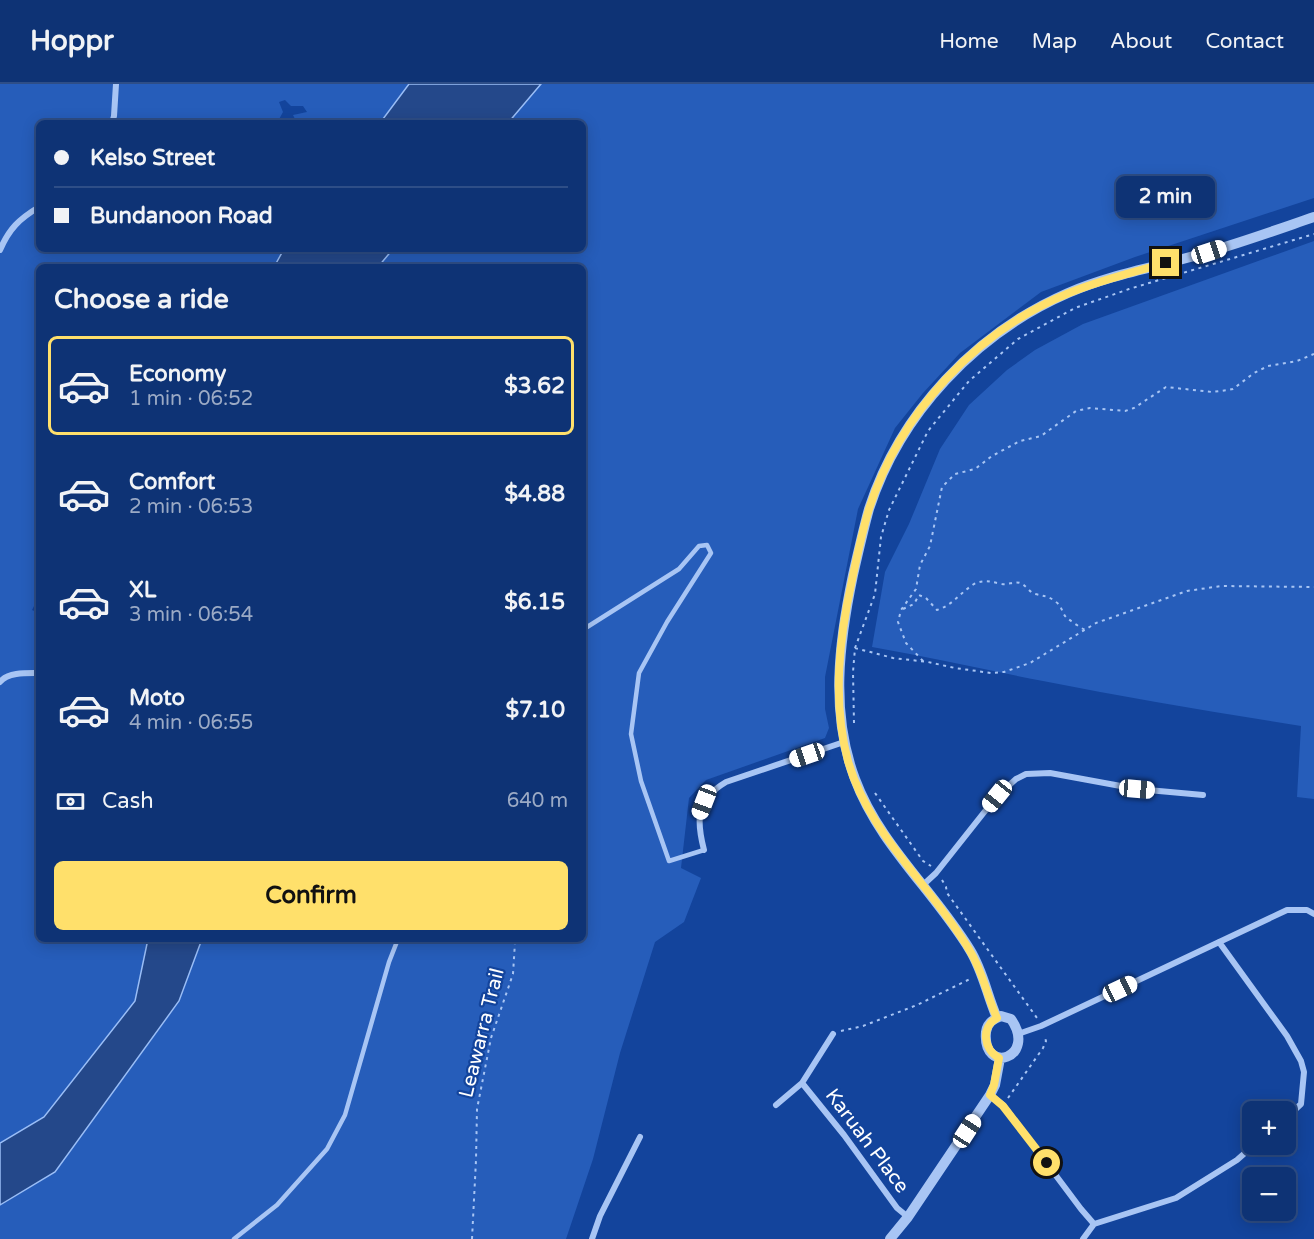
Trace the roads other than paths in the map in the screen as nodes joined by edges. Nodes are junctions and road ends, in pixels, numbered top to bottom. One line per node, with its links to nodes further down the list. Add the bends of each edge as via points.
1 (116, 84): 2 (street)
2 (113, 120)
3 (36, 209): 5 (street, via 23,216 8,233)
4 (1314, 217): 9 (street, via 1067,294 1013,322 945,380 905,434 878,487 867,519 841,640 839,687)
5 (0, 250)
6 (586, 628): 11 (lane, via 679,569 699,546 710,548 711,553 639,673 631,734 641,781 669,861)
7 (36, 673): 8 (street, via 22,673)
8 (0, 682)
9 (844, 742): 11 (street, via 711,790 698,818); 12 (street, via 855,780 872,815)
10 (1203, 795): 12 (street, via 1137,789 1050,773 1026,774 997,796)
11 (704, 850)
12 (923, 885): 16 (street, via 970,951)
13 (1314, 914): 15 (street, via 1287,910)
14 (397, 942): 28 (lane, via 345,1115 327,1149 277,1205)
15 (1219, 942): 18 (street); 23 (street, via 1302,1062 1301,1104)
16 (997, 1018): 18 (street, via 1011,1019); 19 (street, via 988,1026 987,1042 992,1054)
17 (833, 1034): 20 (street, Karuah Place)
18 (1018, 1034): 19 (street, via 1012,1056)
19 (999, 1058): 21 (street)
20 (802, 1083): 22 (street, Karuah Place); 26 (street, Karuah Place, via 897,1208)
21 (990, 1095): 26 (street); 27 (street, via 1003,1106)
22 (776, 1105)
23 (1296, 1109)
24 (640, 1137): 29 (street)
25 (1243, 1155): 27 (street, via 1176,1198)
26 (908, 1217): 30 (street)
27 (1094, 1224): 31 (street)
28 (234, 1239)
29 (592, 1239)
30 (890, 1239)
31 (1083, 1239)

